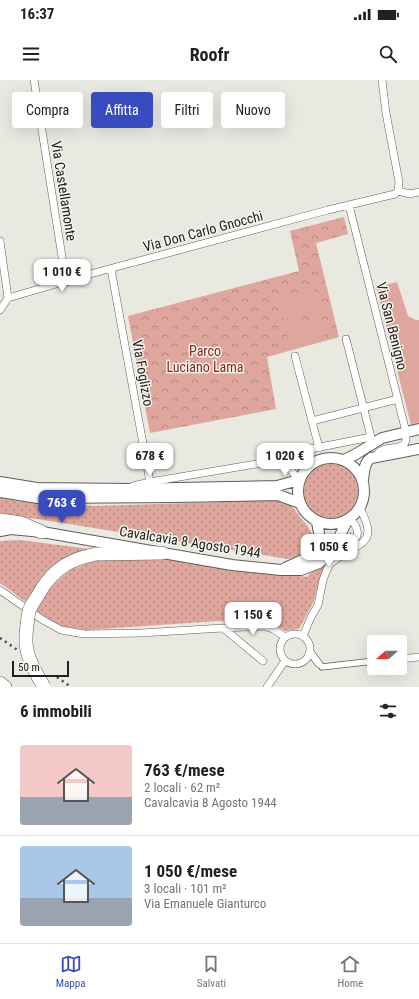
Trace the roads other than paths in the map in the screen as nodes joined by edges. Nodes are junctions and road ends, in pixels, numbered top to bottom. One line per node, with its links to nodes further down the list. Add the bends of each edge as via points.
1 (34, 80): 8 (street, Via Castellamonte)
2 (382, 80): 3 (street, via 399,182)
3 (398, 191): 4 (street, Via Don Carlo Gnocchi, via 410,194); 5 (street, Via Don Carlo Gnocchi, via 395,194)
4 (419, 192)
5 (349, 205): 7 (street, Via Don Carlo Gnocchi); 13 (street, Via San Benigno)
6 (0, 241): 9 (street)
7 (111, 269): 8 (street, Via Don Carlo Gnocchi); 27 (street, Via Foglizzo)
8 (66, 282): 9 (street, Via Don Carlo Gnocchi)
9 (8, 298): 10 (street)
10 (0, 310)
11 (346, 339): 14 (street)
12 (295, 356): 15 (street)
13 (398, 399): 14 (street); 17 (street, Via San Benigno)
14 (364, 408): 15 (street); 18 (street, via 371,437)
15 (312, 421): 18 (street)
16 (419, 429): 17 (main road)
17 (406, 432): 20 (street, via 406,442 403,445 381,451); 21 (main road, via 382,438)
18 (319, 448): 22 (street, via 280,455)
19 (419, 449): 20 (main road)
20 (375, 457): 25 (main road, via 366,462)
21 (344, 460): 23 (main road, via 325,458); 25 (main road, via 352,465)
22 (281, 462): 23 (street); 24 (street); 27 (street)
23 (308, 467): 24 (main road)
24 (299, 480): 28 (main road, via 277,486); 30 (main road)
25 (363, 480): 31 (main road, via 364,499)
26 (0, 482): 28 (main road, via 37,488)
27 (150, 482): 28 (street)
28 (128, 489)
29 (0, 492): 30 (main road, via 38,498 278,495)
30 (300, 503): 34 (main road, via 310,518)
31 (360, 508): 33 (main road); 37 (street, via 368,528 367,536 364,541)
32 (0, 520): 36 (highway, via 22,523)
33 (349, 520): 34 (main road, via 327,525); 37 (street, via 358,530 355,541); 39 (main road, Cavalcavia 8 Agosto 1944, via 334,548 319,563 301,570)
34 (317, 522): 39 (main road, Cavalcavia 8 Agosto 1944, via 319,545 315,551 304,560)
35 (0, 531): 36 (main road, Cavalcavia 8 Agosto 1944, via 11,529)
36 (42, 532): 38 (main road, Cavalcavia 8 Agosto 1944)
37 (347, 551): 42 (street, via 330,564 323,580 318,605)
38 (162, 553): 39 (main road, Cavalcavia 8 Agosto 1944); 52 (highway, bridge, via 96,554 63,566 49,578 30,610 26,639 29,658)
39 (281, 570)
40 (0, 590): 41 (street, via 61,630 84,634)
41 (222, 628): 43 (street, via 264,626 273,628); 46 (street)
42 (303, 636): 43 (street, via 294,634); 47 (street, via 309,643 308,656 303,662 294,664)
43 (285, 637): 47 (street, via 280,644)
44 (419, 657): 45 (street)
45 (407, 658)
46 (263, 661)
47 (285, 661): 53 (street)
48 (367, 662): 49 (street)
49 (322, 667)
50 (0, 683): 51 (highway)
51 (6, 687)
52 (44, 687)
53 (267, 687)

